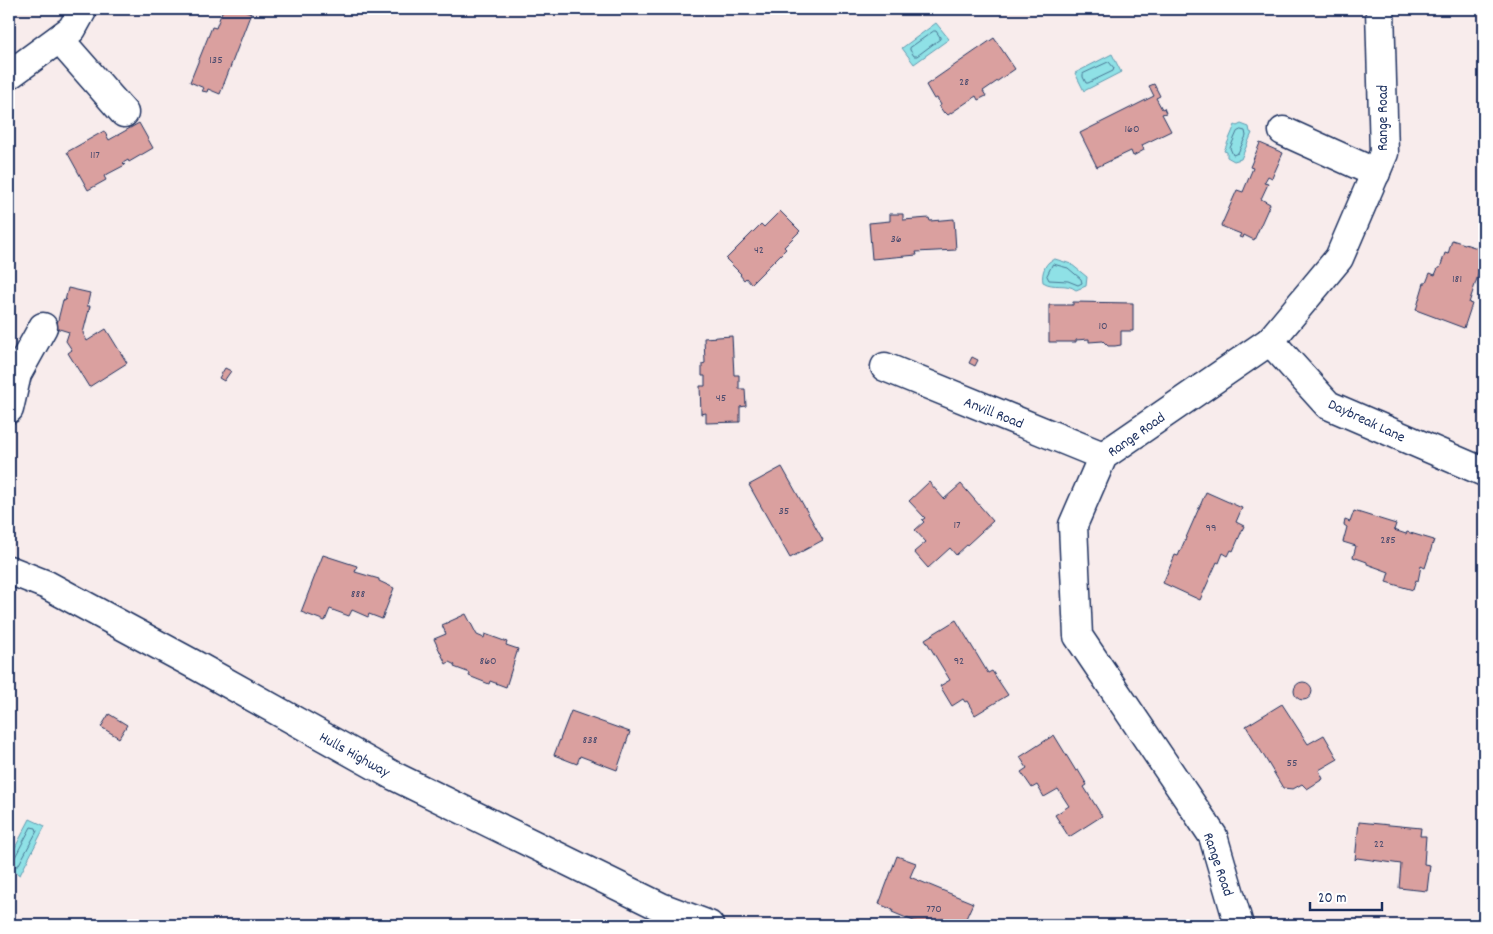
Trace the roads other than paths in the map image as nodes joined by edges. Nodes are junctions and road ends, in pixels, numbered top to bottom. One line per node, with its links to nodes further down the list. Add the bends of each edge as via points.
1 (83, 9): 3 (street, via 72,29)
2 (1380, 9): 7 (street, Range Road, via 1384,153)
3 (59, 39): 4 (street); 5 (street)
4 (9, 74)
5 (124, 113)
6 (1284, 131): 7 (street)
7 (1376, 173): 9 (street, Range Road, via 1339,258)
8 (43, 327): 11 (street, via 18,374)
9 (1270, 341): 12 (street, Range Road); 13 (street, Daybreak Lane, via 1328,405)
10 (885, 367): 12 (street, Anvill Road)
11 (9, 409)
12 (1104, 456): 17 (street, Range Road, via 1073,525 1078,636 1213,836)
13 (1484, 472)
14 (9, 570): 15 (street, Hulls Highway, via 47,585 394,776)
15 (662, 916): 16 (street, Hulls Highway)
16 (709, 925)
17 (1239, 925)

